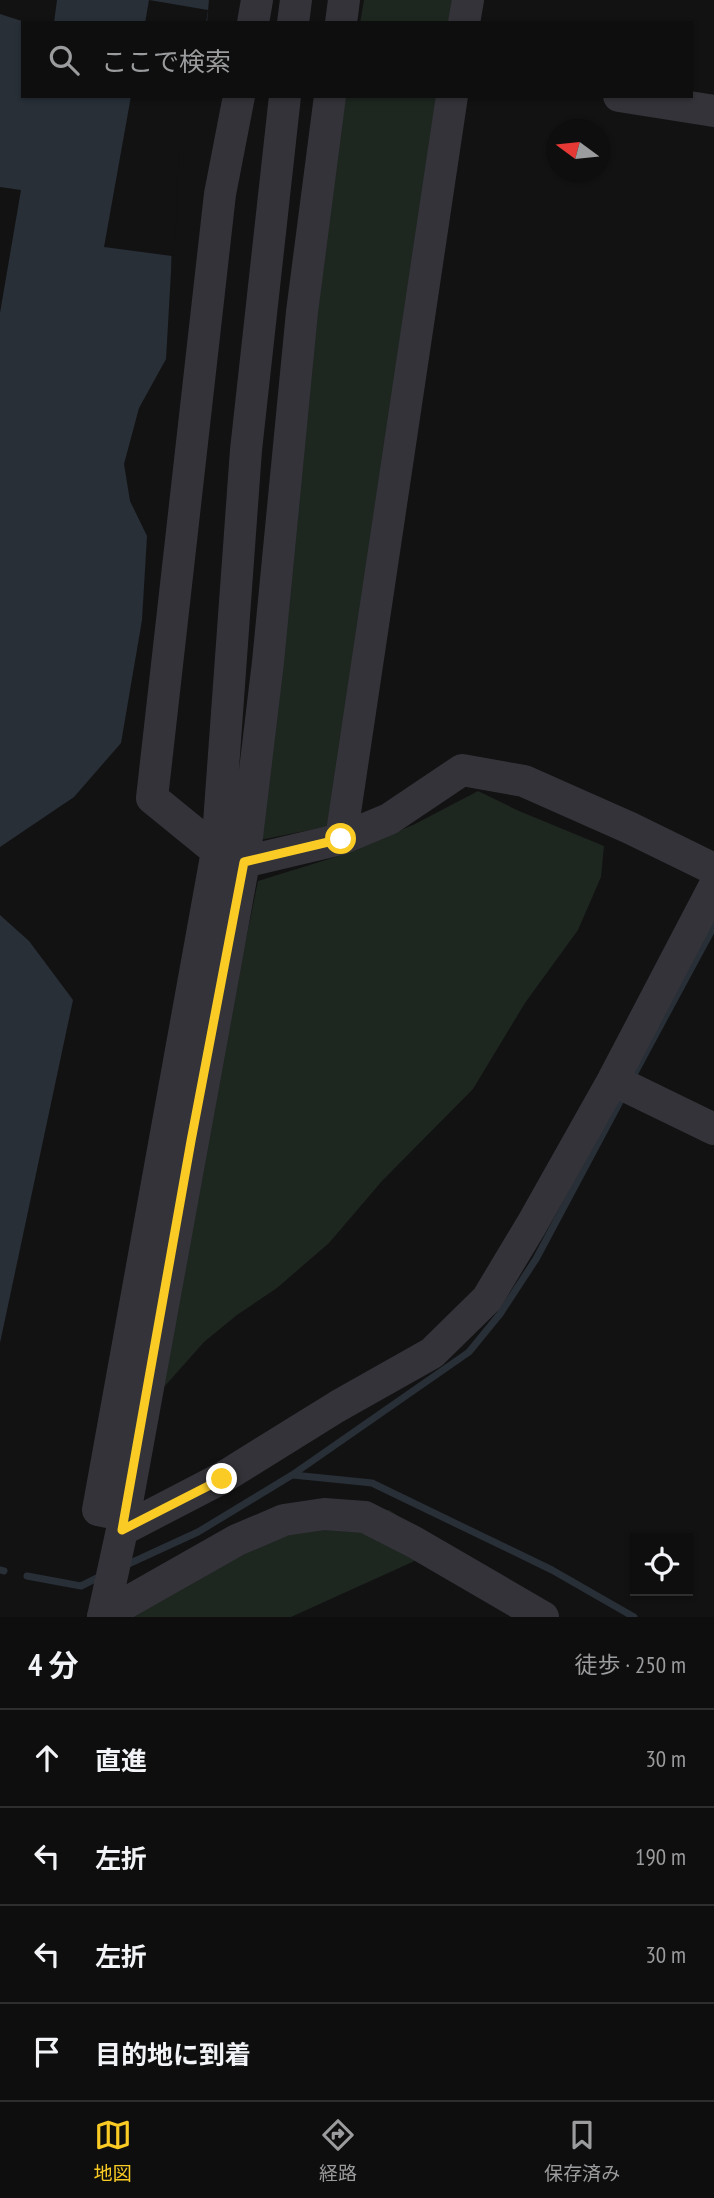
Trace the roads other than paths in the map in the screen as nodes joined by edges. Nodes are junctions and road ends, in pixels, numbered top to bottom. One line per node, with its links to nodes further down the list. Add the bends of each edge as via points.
1 (257, 0): 5 (street)
2 (296, 0): 6 (street)
3 (344, 0): 7 (street)
4 (468, 0): 8 (street)
5 (253, 21)
6 (293, 21)
7 (341, 21)
8 (464, 21)
9 (239, 98): 16 (street, via 220,194 152,798)
10 (285, 98): 16 (street, via 246,450)
11 (330, 98): 16 (street, via 302,312 268,662)
12 (452, 98): 15 (street)
13 (632, 98): 14 (street)
14 (714, 111)
15 (341, 839): 16 (street); 17 (street, via 389,819 462,770 524,781)
16 (230, 857): 21 (street)
17 (714, 869)
18 (714, 887): 19 (street)
19 (613, 1080): 20 (street); 21 (street, via 487,1299 432,1353 222,1479)
20 (714, 1129)
21 (122, 1527): 22 (street)
22 (104, 1611): 23 (street, via 237,1540 284,1520 324,1514 365,1517)
23 (543, 1617)

